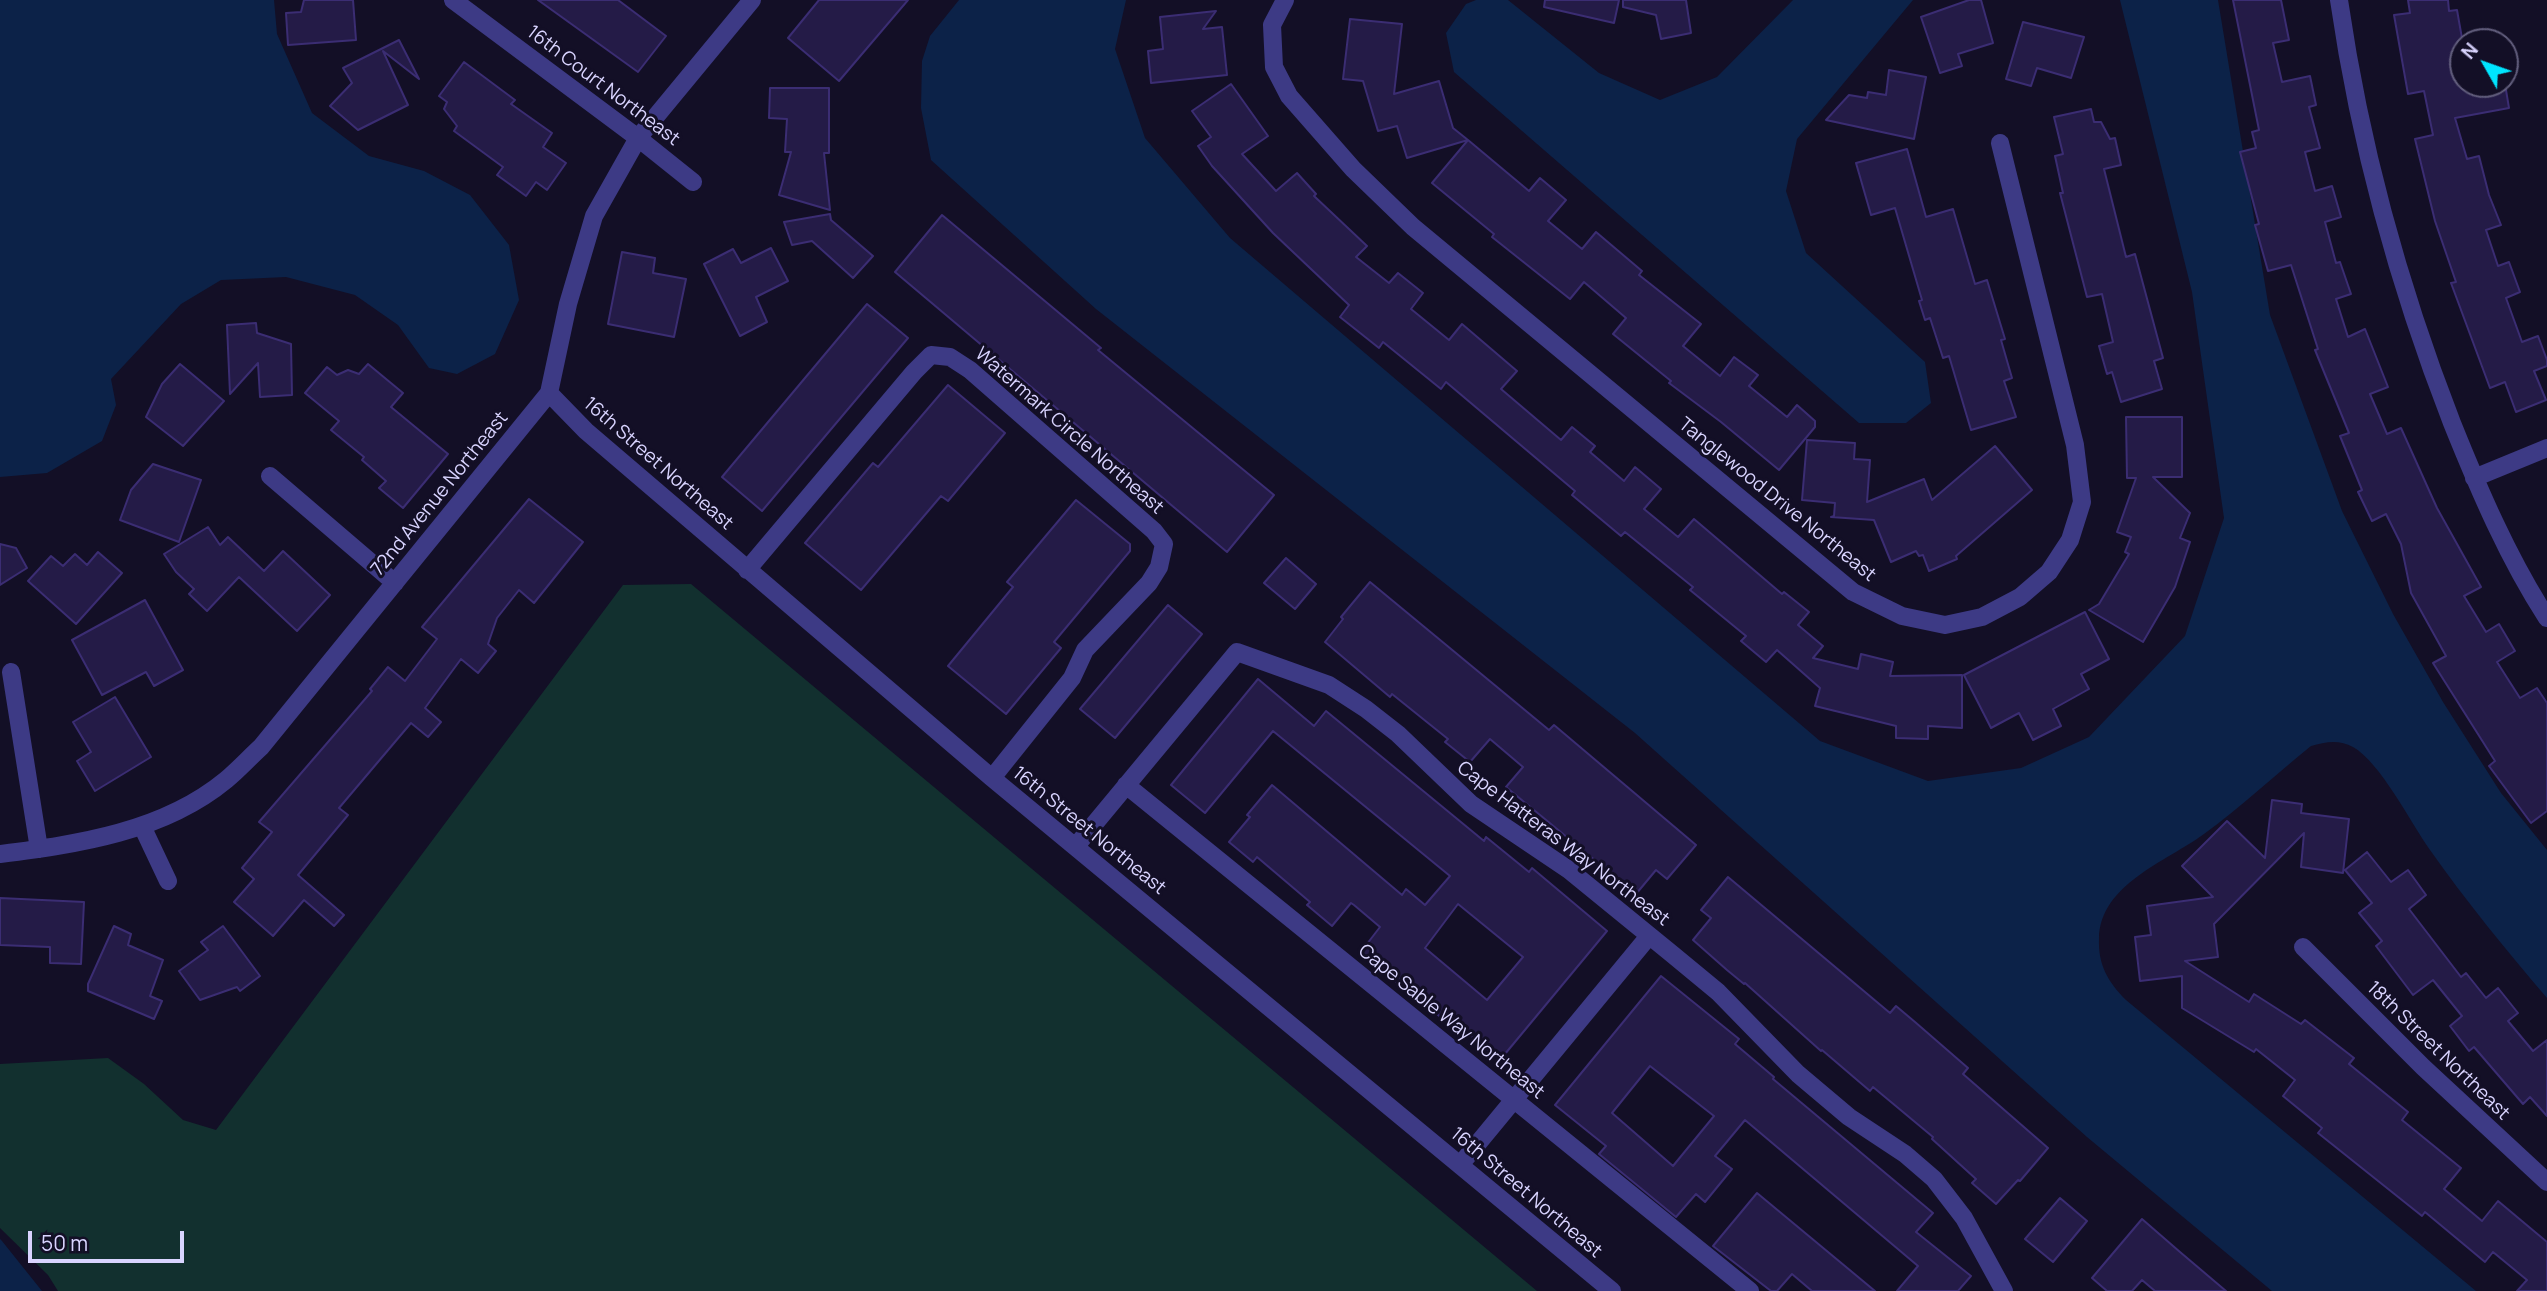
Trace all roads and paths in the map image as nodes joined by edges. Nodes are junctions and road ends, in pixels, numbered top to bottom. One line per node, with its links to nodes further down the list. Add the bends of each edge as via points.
1 (453, 0): 5 (street, 16th Court Northeast)
2 (752, 0): 5 (street, 72nd Avenue Northeast)
3 (1285, 0): 6 (street, Tanglewood Drive Northeast, via 1272,25 1274,66 1289,96 1353,169 1413,227 1853,592 1902,616 1945,625 1982,617 2020,597 2049,572 2070,540 2082,502 2076,445)
4 (2339, 0): 11 (street, via 2376,194 2429,363)
5 (638, 138): 7 (street, 16th Court Northeast); 8 (street, 72nd Avenue Northeast, via 594,215)
6 (2000, 143)
7 (693, 182)
8 (549, 393): 12 (street, 16th Street Northeast, via 586,431); 13 (street, 72nd Avenue Northeast)
9 (2547, 448): 11 (street)
10 (270, 475): 13 (street)
11 (2474, 478): 14 (street)
12 (747, 569): 16 (street, 16th Street Northeast); 16 (street, Watermark Circle Northeast, via 931,355 950,357 970,370 1164,544 1159,567 1149,583 1085,650 1072,678)
13 (395, 583): 18 (street, 72nd Avenue Northeast, via 261,747 224,781)
14 (2547, 618)
15 (11, 672): 20 (street)
16 (992, 778): 19 (street, 16th Street Northeast)
17 (1126, 785): 19 (street); 23 (street, Cape Hatteras Way Northeast, via 1237,652 1329,685 1366,709 1471,804 1569,870); 25 (street, Cape Sable Way Northeast)
18 (142, 826): 20 (street, 72nd Avenue Northeast); 22 (street)
19 (1076, 846): 26 (street, 16th Street Northeast)
20 (39, 849): 21 (street, 72nd Avenue Northeast)
21 (0, 854)
22 (168, 881)
23 (1649, 936): 25 (street); 30 (street, Cape Hatteras Way Northeast, via 1718,992 1798,1074 1934,1179 1964,1218)
24 (2303, 947): 27 (street, 18th Street Northeast, via 2423,1068)
25 (1514, 1100): 26 (street); 29 (street, Cape Sable Way Northeast)
26 (1460, 1165): 28 (street, 16th Street Northeast)
27 (2547, 1182)
28 (1612, 1291)
29 (1750, 1291)
30 (2004, 1291)

